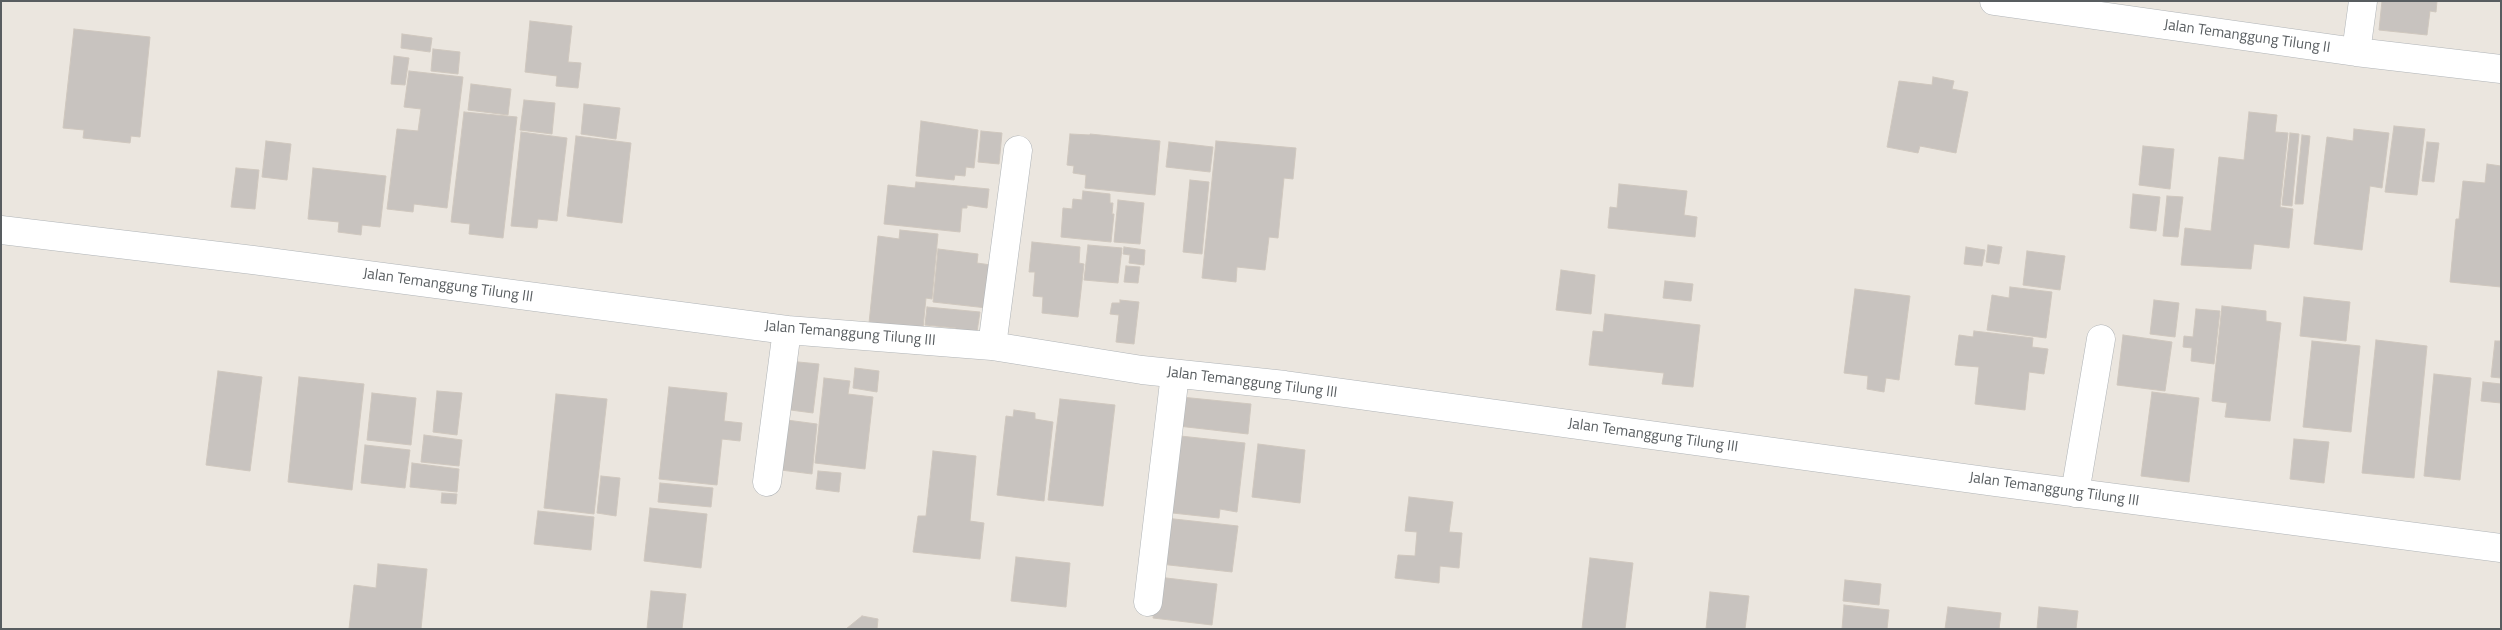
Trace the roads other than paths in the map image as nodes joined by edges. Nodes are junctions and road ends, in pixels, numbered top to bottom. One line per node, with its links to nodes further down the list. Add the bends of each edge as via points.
1 (1994, 1): 3 (street, Jalan Temanggung Tilung II)
2 (2363, 1): 3 (street)
3 (2356, 52): 4 (street, Jalan Temanggung Tilung II)
4 (2501, 69)
5 (1018, 150): 9 (street)
6 (1, 230): 7 (street, Jalan Temanggung Tilung III)
7 (788, 330): 9 (street, Jalan Temanggung Tilung III); 11 (street)
8 (2101, 339): 12 (street)
9 (992, 346): 10 (street, Jalan Temanggung Tilung III)
10 (1175, 374): 12 (street, Jalan Temanggung Tilung III, via 1285,385); 14 (street)
11 (767, 482)
12 (2075, 493): 13 (street, Jalan Temanggung Tilung III)
13 (2501, 548)
14 (1148, 602)

